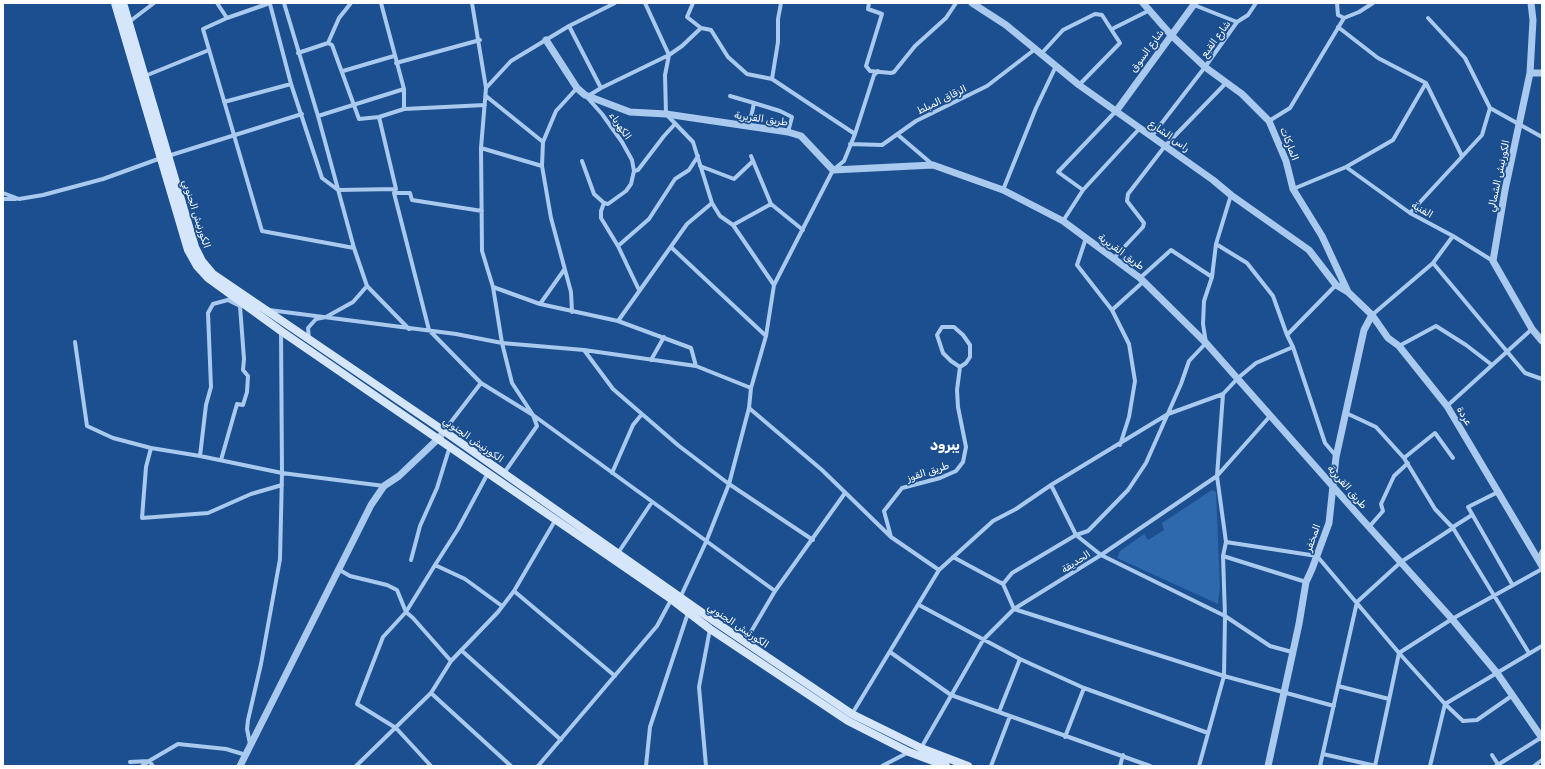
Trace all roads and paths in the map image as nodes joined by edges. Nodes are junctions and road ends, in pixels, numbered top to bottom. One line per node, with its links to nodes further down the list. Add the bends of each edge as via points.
1 (116, 3): 91 (main road, الكورنيش الجنوبي)
2 (123, 3): 27 (main road, الكورنيش الجنوبي)
3 (154, 3): 27 (street)
4 (217, 3): 24 (street)
5 (284, 3): 39 (street)
6 (351, 3): 36 (street, via 339,18)
7 (381, 3): 41 (street)
8 (472, 3): 34 (street)
9 (615, 3): 29 (street)
10 (645, 3): 40 (street)
11 (693, 3): 31 (street, via 687,17)
12 (781, 3): 50 (street)
13 (869, 3): 46 (street, via 868,9 882,14 866,66 870,71)
14 (956, 3): 46 (street, via 946,18 915,46 894,72)
15 (972, 3): 38 (street, راس الشارع, via 1006,25)
16 (1143, 3): 23 (street, الماركات)
17 (1256, 3): 28 (street, شارع القبع, via 1248,16)
18 (1337, 3): 25 (street, via 1338,15)
19 (1373, 3): 25 (street)
20 (1531, 3): 47 (street, الكورنيش الشمالي, via 1533,20)
21 (270, 4): 24 (street); 53 (street)
22 (1194, 4): 28 (street); 33 (street, شارع السوق)
23 (1150, 10): 32 (street); 33 (street, الماركات)
24 (227, 18): 37 (street, via 203,29)
25 (1344, 18): 30 (street)
26 (1428, 18): 66 (street, via 1465,58)
27 (129, 22): 49 (main road, الكورنيش الجنوبي)
28 (1237, 22): 44 (street, شارع القبع)
29 (569, 26): 35 (street); 57 (street)
30 (1338, 27): 52 (street, via 1378,58); 73 (street, via 1290,108)
31 (701, 28): 40 (street); 50 (street, via 711,30 728,57 747,74)
32 (1112, 29): 38 (street, الزقاق المبلط, via 1102,15 1095,14 1063,30); 54 (street, via 1120,43)
33 (1171, 35): 44 (street, الماركات); 68 (street, شارع السوق)
34 (480, 40): 42 (street); 55 (street)
35 (546, 40): 55 (street, via 511,61); 56 (street, طريق القريرية)
36 (328, 43): 39 (street); 45 (street, via 332,45)
37 (209, 50): 49 (street); 62 (street)
38 (1037, 52): 43 (street, راس الشارع); 81 (street, الزقاق المبلط, via 987,86 916,121)
39 (298, 53): 71 (street)
40 (669, 55): 57 (street); 70 (street, via 665,75)
41 (394, 56): 42 (street); 45 (street)
42 (396, 63): 58 (street)
43 (1056, 66): 54 (street, راس الشارع); 102 (street)
44 (1205, 67): 51 (street, الماركات); 82 (street, شارع القبع)
45 (343, 71): 64 (street)
46 (878, 71): 79 (street, via 874,75)
47 (1530, 73): 48 (street); 75 (street, الكورنيش الشمالي)
48 (1542, 73)
49 (145, 76): 91 (main road, الكورنيش الجنوبي)
50 (772, 79): 79 (street)
51 (1226, 83): 73 (street, الماركات, via 1242,94); 86 (street)
52 (1426, 83): 90 (street); 97 (street, via 1393,140)
53 (291, 84): 62 (street); 69 (street)
54 (1079, 84): 68 (street, راس الشارع)
55 (486, 88): 59 (street)
56 (577, 88): 60 (street, طريق القريرية); 84 (street, via 556,111)
57 (601, 88): 60 (street)
58 (404, 89): 64 (street); 67 (street)
59 (486, 96): 65 (street); 84 (street)
60 (587, 96): 70 (street, طريق القريرية, via 630,112); 99 (street, الكهرباء, via 622,142 632,160)
61 (730, 96): 63 (street)
62 (224, 102): 80 (street)
63 (754, 103): 76 (street); 78 (street, via 792,117)
64 (354, 104): 71 (street); 72 (street, via 359,119)
65 (485, 105): 67 (street); 87 (street)
66 (1490, 108): 75 (street); 90 (street, via 1482,135)
67 (404, 109): 72 (street)
68 (1116, 110): 77 (street, راس الشارع); 103 (street, via 1058,172)
69 (302, 114): 80 (street); 101 (street, via 322,178)
70 (666, 114): 74 (street); 76 (street, طريق القريرية)
71 (318, 116): 101 (street)
72 (379, 117): 104 (street)
73 (1269, 122): 100 (street, الماركات, via 1286,160)
74 (676, 124): 88 (street, via 693,142); 99 (street, via 638,170)
75 (1520, 126): 83 (street); 124 (street, الكورنيش الشمالي, via 1505,190)
76 (749, 127): 78 (street, طريق القريرية)
77 (1140, 128): 82 (street, راس الشارع); 103 (street)
78 (788, 132): 98 (street, طريق القريرية, via 801,136)
79 (856, 134): 85 (street)
80 (234, 135): 91 (street); 121 (street, via 262,231)
81 (898, 135): 85 (street, الزقاق المبلط, via 882,145); 94 (street)
82 (1151, 137): 86 (street, راس الشارع)
83 (1542, 137)
84 (543, 142): 95 (street)
85 (850, 144): 98 (street, via 844,161)
86 (1165, 146): 106 (street, راس الشارع); 123 (street, via 1128,194 1127,201 1144,223)
87 (481, 148): 95 (street); 112 (street)
88 (698, 156): 96 (street); 120 (street, via 689,170 675,179 649,219)
89 (751, 156): 93 (street)
90 (1462, 156): 113 (street)
91 (165, 157): 107 (street, via 103,179); 135 (main road, الكورنيش الجنوبي, via 188,250 197,266); 137 (main road, الكورنيش الجنوبي, via 194,247 202,261 213,274)
92 (582, 161): 109 (street, via 594,194)
93 (753, 161): 96 (street, via 734,179); 111 (street)
94 (933, 165): 98 (street, طريق القريرية); 102 (street, طريق القريرية)
95 (542, 166): 126 (street)
96 (700, 166): 110 (street)
97 (1346, 168): 100 (street); 113 (street, الفنية)
98 (833, 170): 116 (street)
99 (634, 171): 109 (street, via 631,184 626,191 608,204)
100 (1293, 188): 134 (street, الماركات, via 1322,236)
101 (338, 190): 104 (street); 121 (street)
102 (1003, 190): 114 (street, طريق القريرية)
103 (1083, 190): 114 (street)
104 (395, 191): 112 (street, via 410,193 412,200); 145 (street)
105 (3, 193): 107 (street)
106 (1231, 195): 119 (street); 130 (street, راس الشارع, via 1309,250)
107 (19, 199): 108 (street)
108 (4, 201)
109 (604, 203): 120 (street, via 601,218)
110 (712, 203): 115 (street, via 720,216); 122 (street, via 687,224)
111 (771, 204): 115 (street); 116 (street)
112 (482, 211): 132 (street, via 482,251)
113 (1410, 213): 117 (street, الفنية)
114 (1062, 221): 118 (street, طريق القريرية)
115 (733, 225): 129 (street)
116 (804, 230): 129 (street)
117 (1453, 236): 124 (street, الفنية); 125 (street)
118 (1086, 238): 123 (street, طريق القريرية); 138 (street, via 1077,265)
119 (1216, 244): 127 (street); 147 (street, via 1247,263 1262,279 1273,296)
120 (618, 246): 133 (street)
121 (354, 248): 131 (street)
122 (672, 248): 133 (street); 148 (street)
123 (1114, 259): 128 (street, طريق القريرية)
124 (1493, 261): 144 (street)
125 (1433, 263): 140 (street); 158 (street)
126 (564, 270): 136 (street); 139 (street, via 571,292)
127 (1212, 277): 128 (street, via 1171,250); 154 (street, via 1204,302 1203,324)
128 (1142, 279): 138 (street); 154 (street, طريق القريرية)
129 (774, 285): 148 (street)
130 (1336, 285): 134 (street, راس الشارع); 147 (street)
131 (367, 286): 141 (street, via 353,302); 143 (street)
132 (493, 287): 136 (street); 153 (street)
133 (639, 290): 142 (street)
134 (1348, 292): 140 (street, عردة)
135 (232, 299): 146 (main road, الكورنيش الجنوبي); 179 (street, via 213,304 208,313 211,387 206,405); 183 (street, via 240,306 243,370 248,376 247,392 243,405 238,404)
136 (540, 304): 139 (street)
137 (267, 310): 141 (street); 150 (main road, الكورنيش الجنوبي)
138 (1112, 310): 176 (street, via 1129,344 1135,381 1129,417)
139 (572, 312): 142 (street)
140 (1372, 316): 155 (street, عردة, via 1388,338); 170 (street, المخفر, via 1364,330)
141 (326, 317): 143 (street); 150 (street, via 316,319 308,328)
142 (618, 321): 149 (street)
143 (409, 329): 145 (street)
144 (1532, 329): 151 (street); 158 (street)
145 (429, 330): 153 (street); 165 (street)
146 (281, 331): 175 (main road, الكورنيش الجنوبي); 186 (street)
147 (1287, 335): 156 (street)
148 (766, 336): 166 (street)
149 (664, 337): 159 (street); 161 (street, via 692,348)
150 (309, 339): 175 (main road, الكورنيش الجنوبي)
151 (1542, 341)
152 (75, 342): 178 (street, via 87,426 113,438)
153 (502, 343): 157 (street); 173 (street, via 512,383)
154 (1206, 343): 163 (street, طريق القريرية); 172 (street, via 1189,361)
155 (1399, 346): 160 (street, via 1436,326); 168 (street, عردة)
156 (1293, 347): 163 (street, via 1256,363); 180 (street, via 1325,443)
157 (584, 350): 159 (street); 171 (street, via 613,389)
158 (1506, 352): 160 (street); 164 (street, via 1525,373)
159 (651, 360): 161 (street)
160 (1492, 365): 168 (street)
161 (696, 366): 166 (street)
162 (960, 367): 162 (street, طريق القوز, via 970,357 970,345 963,334 954,327 942,327 938,335 943,353); 203 (street, طريق القوز, via 957,390 966,447 963,462 956,471 940,478 902,488 884,511)
163 (1238, 378): 167 (street); 174 (street, طريق القريرية)
164 (1542, 378)
165 (481, 383): 173 (street); 175 (street)
166 (751, 388): 169 (street)
167 (1223, 394): 172 (street); 189 (street)
168 (1447, 406): 195 (street, عردة)
169 (750, 408): 190 (street); 196 (street)
170 (1346, 413): 180 (street, المخفر); 181 (street, via 1376,428)
171 (642, 414): 188 (street, via 633,425); 190 (street)
172 (1168, 414): 176 (street); 202 (street, via 1146,463 1128,490 1088,530)
173 (533, 415): 187 (street, via 537,426); 188 (street)
174 (1271, 415): 189 (street, الحديقة); 194 (street, طريق القريرية)
175 (441, 434): 177 (main road, الكورنيش الجنوبي); 187 (main road, الكورنيش الجنوبي); 193 (street, via 399,476)
176 (1120, 445): 192 (street)
177 (450, 446): 185 (main road, الكورنيش الجنوبي); 214 (street, via 437,488 420,526)
178 (151, 448): 179 (street); 191 (street, via 146,467 142,518 208,513 252,494)
179 (200, 456): 183 (street)
180 (1336, 456): 194 (street, المخفر)
181 (1404, 458): 182 (street, via 1435,432); 184 (street)
182 (1453, 458)
183 (221, 460): 186 (street)
184 (1408, 463): 200 (street, via 1394,476 1381,504 1383,511); 201 (street, via 1435,509)
185 (488, 472): 199 (main road, الكورنيش الجنوبي); 216 (street, via 458,529)
186 (282, 473): 191 (street); 193 (street)
187 (504, 473): 208 (main road, الكورنيش الجنوبي)
188 (612, 473): 197 (street)
189 (1217, 476): 206 (street); 209 (street, الحديقة)
190 (729, 484): 204 (street); 205 (street)
191 (282, 485): 266 (street, via 280,559 248,720)
192 (1051, 485): 202 (street); 212 (street, via 993,521)
193 (384, 486): 217 (street, via 371,505)
194 (1333, 486): 200 (street, طريق القريرية); 211 (street, المخفر, via 1328,523)
195 (1498, 492): 198 (street, via 1468,507); 213 (street, عردة)
196 (845, 493): 203 (street); 204 (street)
197 (652, 502): 205 (street); 208 (street)
198 (1472, 515): 201 (street); 222 (street)
199 (556, 519): 223 (street); 226 (main road, الكورنيش الجنوبي)
200 (1369, 527): 215 (street, طريق القريرية)
201 (1453, 528): 215 (street); 225 (street)
202 (1076, 535): 209 (street); 221 (street, via 1012,573)
203 (891, 537): 219 (street)
204 (813, 540): 224 (street)
205 (706, 542): 224 (street); 226 (street)
206 (1226, 542): 210 (street); 211 (street)
207 (1542, 551): 213 (street)
208 (618, 554): 226 (main road, الكورنيش الجنوبي)
209 (1101, 555): 230 (street, الحديقة); 233 (street)
210 (1222, 556): 220 (street); 233 (street)
211 (1317, 556): 220 (street, المخفر); 227 (street)
212 (953, 558): 219 (street); 221 (street)
213 (1538, 559): 218 (street, عردة)
214 (411, 560)
215 (1402, 562): 227 (street); 234 (street, طريق القريرية)
216 (435, 565): 229 (street, via 465,579); 231 (street)
217 (338, 568): 231 (street, via 350,576 398,590); 266 (street)
218 (1542, 568): 222 (street)
219 (939, 570): 228 (street)
220 (1306, 582): 241 (street, المخفر)
221 (1003, 584): 230 (street)
222 (1512, 584): 225 (street)
223 (514, 590): 229 (street); 247 (street)
224 (775, 591): 237 (street)
225 (1493, 595): 234 (street); 243 (street)
226 (676, 600): 232 (main road, الكورنيش الجنوبي); 237 (main road, الكورنيش الجنوبي); 247 (street)
227 (1356, 602): 242 (street); 249 (street)
228 (919, 605): 236 (street); 240 (street)
229 (502, 606): 239 (street)
230 (1014, 609): 236 (street, الحديقة); 248 (street)
231 (406, 612): 245 (street); 261 (street, via 383,637 357,704)
232 (688, 613): 235 (main road, الكورنيش الجنوبي); 284 (street, via 650,727)
233 (1225, 616): 241 (street, via 1270,646); 248 (street)
234 (1452, 619): 242 (street); 246 (street, طريق القريرية)
235 (710, 629): 268 (main road, الكورنيش الجنوبي, via 848,721); 285 (street, via 698,687)
236 (983, 640): 244 (street); 254 (street, الحديقة)
237 (744, 642): 259 (main road, الكورنيش الجنوبي)
238 (1542, 646): 243 (street)
239 (461, 650): 245 (street); 265 (street)
240 (890, 652): 254 (street); 259 (street)
241 (1292, 652): 252 (street, المخفر)
242 (1399, 653): 255 (street); 256 (street)
243 (1529, 653): 246 (street)
244 (1020, 659): 250 (street); 258 (street)
245 (451, 661): 251 (street)
246 (1497, 672): 253 (street, طريق القريرية); 256 (street)
247 (614, 676): 265 (street)
248 (1224, 676): 252 (street); 262 (street)
249 (1338, 686): 255 (street); 257 (street)
250 (1084, 688): 262 (street); 263 (street)
251 (431, 692): 261 (street); 282 (street)
252 (1283, 693): 257 (street); 293 (street, المخفر)
253 (1513, 694): 256 (street, via 1477,720 1471,721 1463,721); 264 (street, طريق القريرية)
254 (951, 696): 258 (street); 267 (street, الحديقة)
255 (1389, 699): 295 (street)
256 (1445, 704): 296 (street)
257 (1334, 706): 269 (street)
258 (999, 712): 260 (street)
259 (852, 714): 267 (main road, الكورنيش الجنوبي)
260 (1010, 716): 263 (street); 289 (street)
261 (396, 728): 280 (street); 281 (street)
262 (1208, 733): 292 (street)
263 (1065, 737): 271 (street)
264 (1542, 738): 276 (street)
265 (561, 740): 283 (street)
266 (250, 745): 270 (street)
267 (921, 748): 288 (main road, الكورنيش الجنوبي)
268 (910, 752): 286 (street); 287 (main road, الكورنيش الجنوبي)
269 (1323, 754): 294 (street); 295 (street)
270 (246, 755): 274 (street, via 226,749 178,744); 279 (street)
271 (1123, 755): 290 (street); 291 (street)
272 (1492, 755): 276 (street)
273 (1542, 760): 297 (street)
274 (149, 761): 275 (street); 277 (street); 278 (street)
275 (130, 762)
276 (1498, 765)
277 (142, 766)
278 (153, 766)
279 (240, 766)
280 (356, 766)
281 (431, 766)
282 (511, 766)
283 (538, 766)
284 (646, 766)
285 (706, 766)
286 (882, 766)
287 (946, 766)
288 (968, 766)
289 (991, 766)
290 (1120, 766)
291 (1150, 766)
292 (1199, 766)
293 (1268, 766)
294 (1320, 766)
295 (1375, 766)
296 (1430, 766)
297 (1534, 766)

